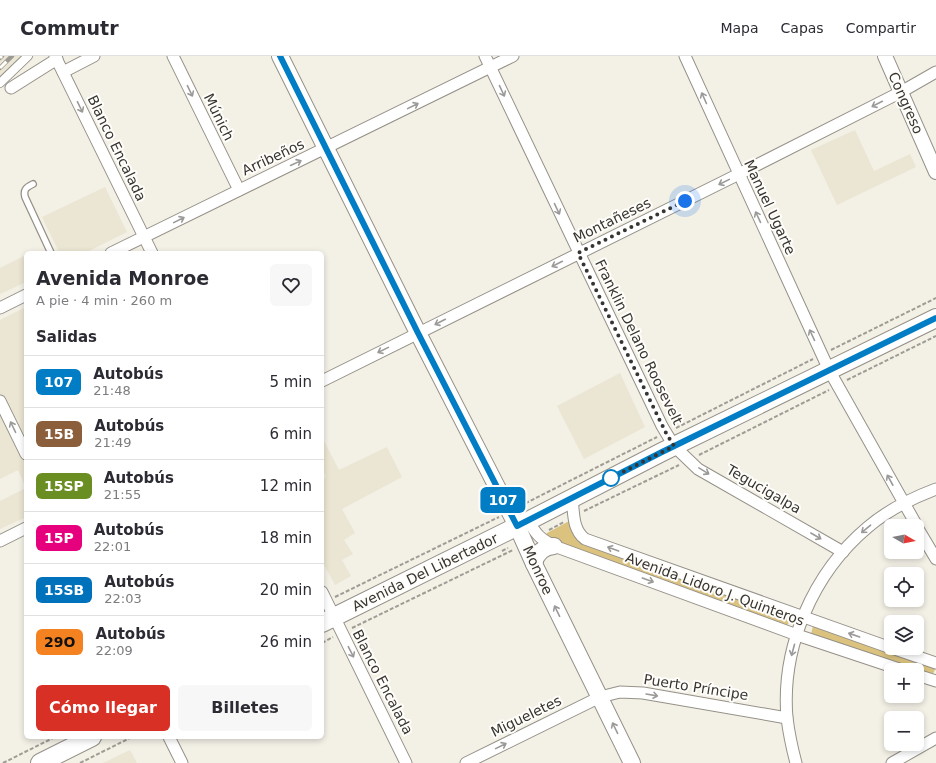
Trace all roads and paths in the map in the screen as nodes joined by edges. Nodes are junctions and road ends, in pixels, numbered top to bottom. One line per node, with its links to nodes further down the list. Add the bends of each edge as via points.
1 (28, 56): 13 (street)
2 (94, 56): 11 (street)
3 (173, 56): 20 (street, Múnich, one-way to 20)
4 (280, 56): 16 (main road, Monroe)
5 (485, 56): 10 (street, Franklin Delano Roosevelt)
6 (513, 56): 10 (street, Arribeños)
7 (685, 56): 18 (street, Manuel Ugarte, one-way to 7)
8 (885, 56): 15 (street, Congreso)
9 (56, 58): 11 (street, Blanco Encalada); 14 (street)
10 (490, 67): 16 (street, Arribeños, one-way to 10); 25 (street, Franklin Delano Roosevelt, one-way to 25)
11 (63, 72): 21 (street, Blanco Encalada, one-way to 21)
12 (936, 72): 15 (street, Montañeses)
13 (0, 83)
14 (11, 88)
15 (901, 92): 17 (street, Congreso); 18 (street, Montañeses, one-way to 18)
16 (327, 148): 20 (street, Arribeños, one-way to 16); 30 (main road, Monroe)
17 (936, 172)
18 (739, 174): 25 (street, Montañeses, one-way to 25); 32 (street, Manuel Ugarte, one-way to 18)
19 (33, 184): 22 (lane, via 26,188 25,197)
20 (239, 190): 21 (street, Arribeños, one-way to 20)
21 (144, 237): 23 (street, Arribeños); 24 (street, Blanco Encalada)
22 (50, 251)
23 (115, 251)
24 (151, 251)
25 (578, 253): 30 (street, Montañeses, one-way to 30); 35 (street, Franklin Delano Roosevelt)
26 (24, 296): 28 (street)
27 (936, 298): 32 (path)
28 (0, 308)
29 (936, 318): 32 (main road, Avenida Del Libertador)
30 (418, 333): 33 (street, Montañeses, one-way to 33); 42 (main road, Monroe)
31 (936, 336): 32 (path)
32 (829, 370): 35 (main road, Avenida Del Libertador); 35 (path); 37 (path); 40 (street, Manuel Ugarte, one-way to 32)
33 (324, 380)
34 (0, 400): 36 (street, one-way to 34)
35 (670, 439): 37 (street, Tegucigalpa); 39 (main road, Avenida Del Libertador); 42 (path)
36 (24, 450)
37 (689, 460): 41 (path); 51 (street, Tegucigalpa, one-way to 51, via 698,468)
38 (936, 489): 40 (street)
39 (572, 498): 41 (street, Avenida Lidoro J. Quinteros); 42 (main road, Avenida Del Libertador)
40 (903, 503): 43 (street, Manuel Ugarte); 51 (street, one-way to 51, via 868,527)
41 (574, 516): 46 (path); 55 (street, Avenida Lidoro J. Quinteros, one-way to 41, via 585,539 576,529)
42 (518, 519): 46 (main road, Monroe); 54 (path); 56 (main road, Avenida Del Libertador)
43 (913, 519)
44 (24, 529): 47 (street)
45 (924, 538): 52 (street, Manuel Ugarte)
46 (531, 539): 48 (street, Avenida Lidoro J. Quinteros, via 542,540); 53 (main road, Monroe); 57 (path)
47 (0, 540)
48 (554, 546): 53 (main road, via 542,550); 58 (street, Avenida Lidoro J. Quinteros, one-way to 58)
49 (508, 548): 50 (path)
50 (502, 551)
51 (843, 552): 55 (street, via 825,575)
52 (936, 559)
53 (534, 564): 66 (main road, Monroe, one-way to 53)
54 (324, 597): 56 (street, Blanco Encalada)
55 (803, 617): 58 (street); 60 (street, Avenida Lidoro J. Quinteros, one-way to 55)
56 (328, 620): 57 (street, Blanco Encalada)
57 (341, 633): 59 (path); 77 (street, Blanco Encalada, one-way to 77)
58 (797, 635): 63 (street, Avenida Lidoro J. Quinteros); 67 (street, one-way to 67, via 787,686)
59 (324, 642)
60 (884, 646)
61 (912, 655): 62 (street, Avenida Lidoro J. Quinteros)
62 (936, 663)
63 (884, 664)
64 (924, 677): 65 (street)
65 (936, 681)
66 (600, 697): 67 (street, Puerto Príncipe, one-way to 67, via 620,692 643,693); 78 (street, Migueletes, one-way to 66); 79 (main road, Monroe, one-way to 66)
67 (787, 718): 80 (street)
68 (936, 738): 81 (street)
69 (51, 739): 73 (path)
70 (88, 739): 74 (main road)
71 (128, 739): 75 (path)
72 (170, 739): 76 (street)
73 (3, 763)
74 (40, 763)
75 (80, 763)
76 (182, 763)
77 (406, 763)
78 (466, 763)
79 (632, 763)
80 (796, 763)
81 (892, 763)

